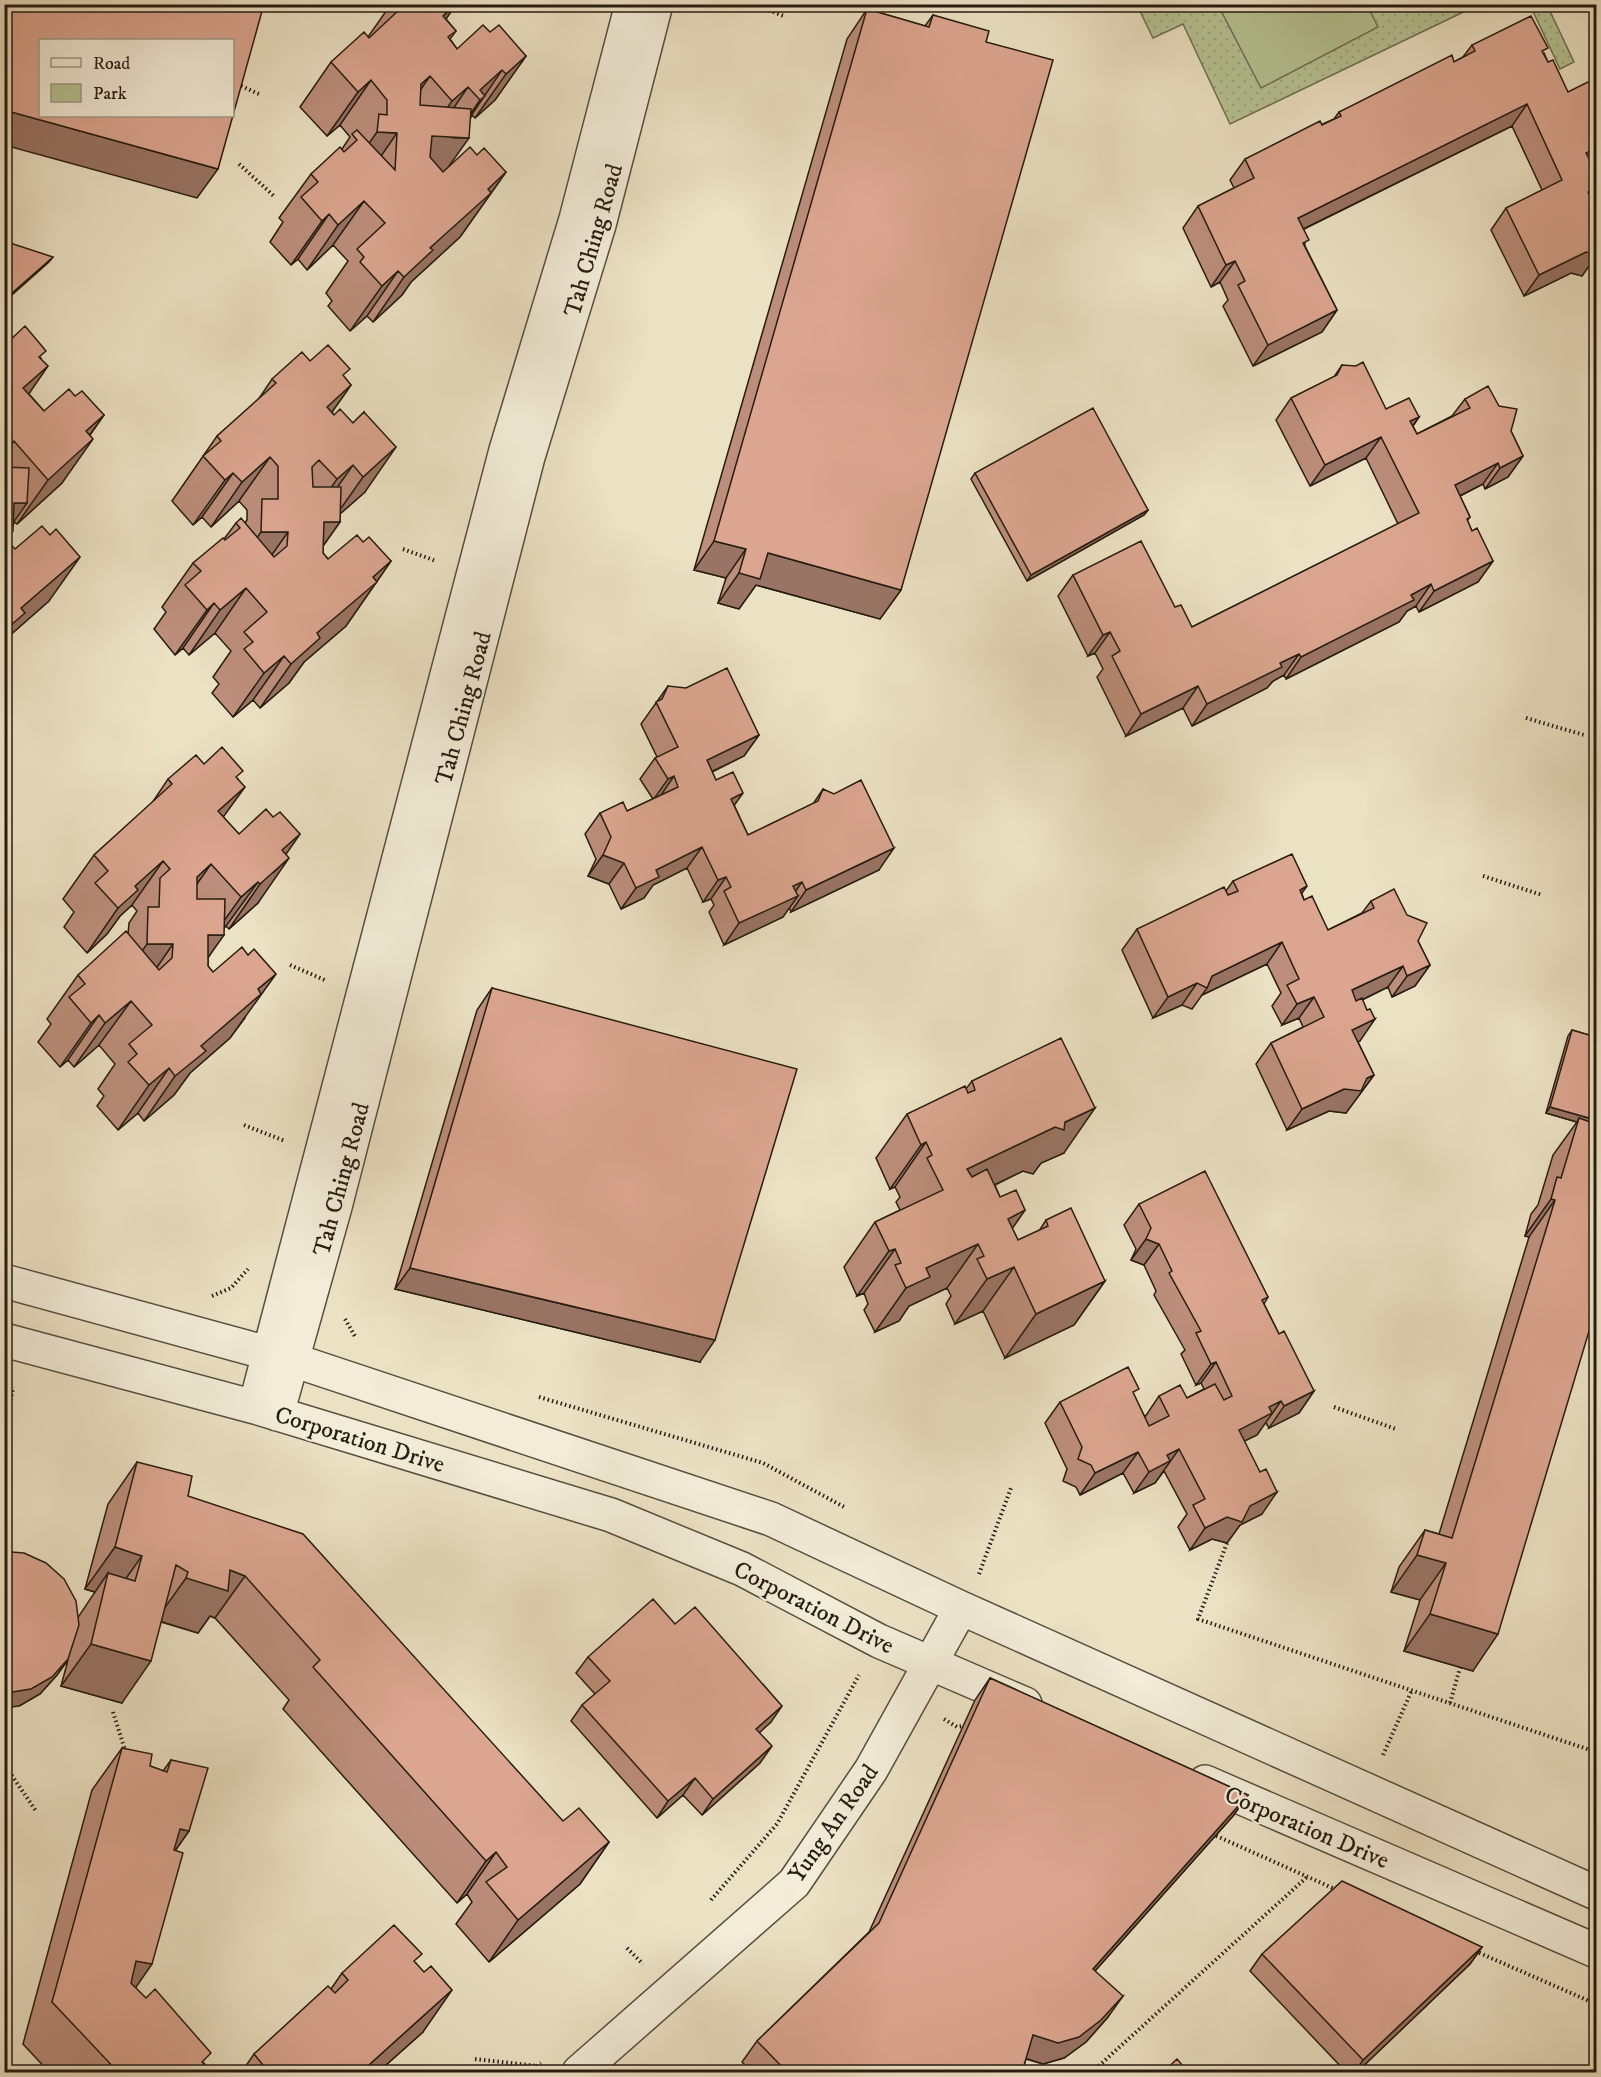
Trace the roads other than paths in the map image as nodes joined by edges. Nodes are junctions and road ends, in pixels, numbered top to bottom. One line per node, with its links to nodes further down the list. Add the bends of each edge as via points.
1 (632, 4): 5 (street, Tah Ching Road, via 576,219 506,450 348,1046)
2 (656, 4): 5 (street, Tah Ching Road, via 599,225 528,457)
3 (4, 1281): 5 (street)
4 (4, 1340): 6 (street, Corporation Drive)
5 (282, 1357): 6 (street, Tah Ching Road); 7 (street, via 771,1519)
6 (266, 1411): 8 (street, Corporation Drive, via 611,1515 742,1569)
7 (961, 1608): 8 (street, Yung An Road); 11 (street)
8 (931, 1664): 9 (street, Corporation Drive); 13 (street, Yung An Road, via 871,1770 794,1883)
9 (1049, 1715)
10 (1179, 1771): 12 (street, Corporation Drive)
11 (1596, 1893)
12 (1596, 1951)
13 (579, 2073)

